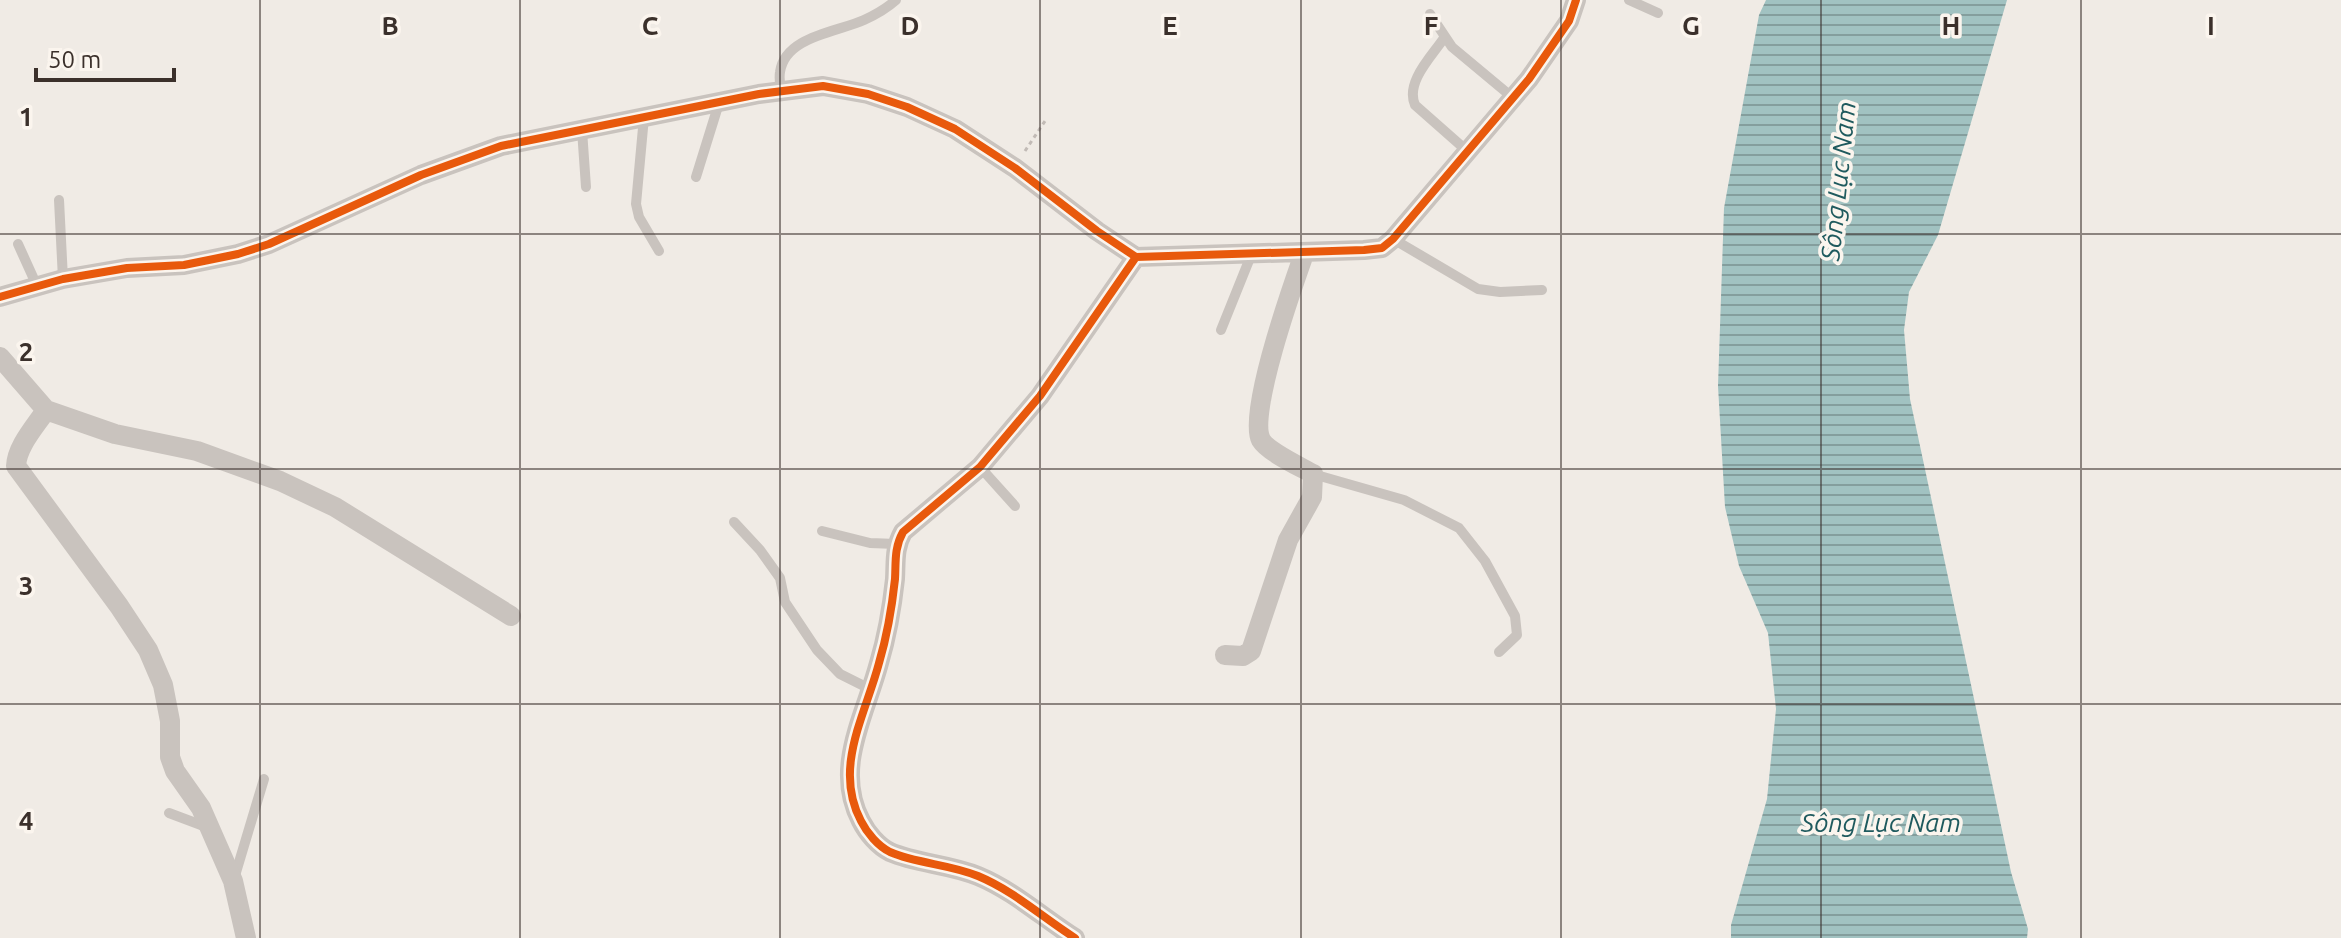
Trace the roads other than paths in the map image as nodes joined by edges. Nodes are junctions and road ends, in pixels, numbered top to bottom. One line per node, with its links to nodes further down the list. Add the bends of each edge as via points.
1 (896, 0): 7 (lane, via 863,21 802,44 785,58)
2 (1576, 0): 8 (street, via 1569,21)
3 (1629, 0): 4 (lane)
4 (1658, 13)
5 (1430, 14): 6 (lane)
6 (1444, 38): 8 (lane); 12 (lane, via 1412,86 1411,96)
7 (781, 91): 9 (street); 21 (street, via 823,86 868,94 955,129)
8 (1512, 97): 12 (street)
9 (719, 103): 10 (street); 13 (lane)
10 (644, 117): 11 (street); 18 (lane, via 636,204)
11 (582, 130): 14 (lane); 22 (street, via 501,146 238,254)
12 (1466, 150): 16 (street)
13 (696, 177)
14 (586, 187)
15 (59, 200): 22 (lane)
16 (1393, 239): 20 (street, via 1382,248); 24 (lane, via 1478,289)
17 (18, 244): 23 (lane)
18 (659, 251)
19 (1252, 253): 20 (street); 21 (street); 26 (lane)
20 (1304, 254): 30 (street, via 1267,374 1260,428 1269,448)
21 (1136, 257): 29 (street, via 1040,396)
22 (63, 279): 23 (street)
23 (38, 288): 25 (street)
24 (1542, 290)
25 (0, 297)
26 (1221, 330)
27 (0, 357): 28 (street)
28 (46, 410): 35 (street, via 115,434 197,451 280,481 335,507); 41 (street, via 16,466 148,650 163,685 170,757)
29 (980, 467): 31 (lane); 34 (street, via 916,518)
30 (1313, 474): 36 (lane, via 1404,500 1459,528 1485,561 1515,616 1517,635); 37 (street, via 1312,497 1288,540 1251,651)
31 (1015, 506)
32 (734, 522): 38 (lane, via 780,578 785,602 817,650 840,674)
33 (822, 531): 34 (lane)
34 (896, 544): 38 (street, via 885,643)
35 (511, 616)
36 (1499, 652)
37 (1225, 655)
38 (872, 690): 44 (street, via 848,770 853,807 866,831 885,850 977,875 1016,894)
39 (264, 779): 42 (lane)
40 (169, 813): 41 (lane)
41 (211, 829): 42 (street)
42 (233, 881): 43 (street)
43 (246, 938)
44 (1075, 938)

